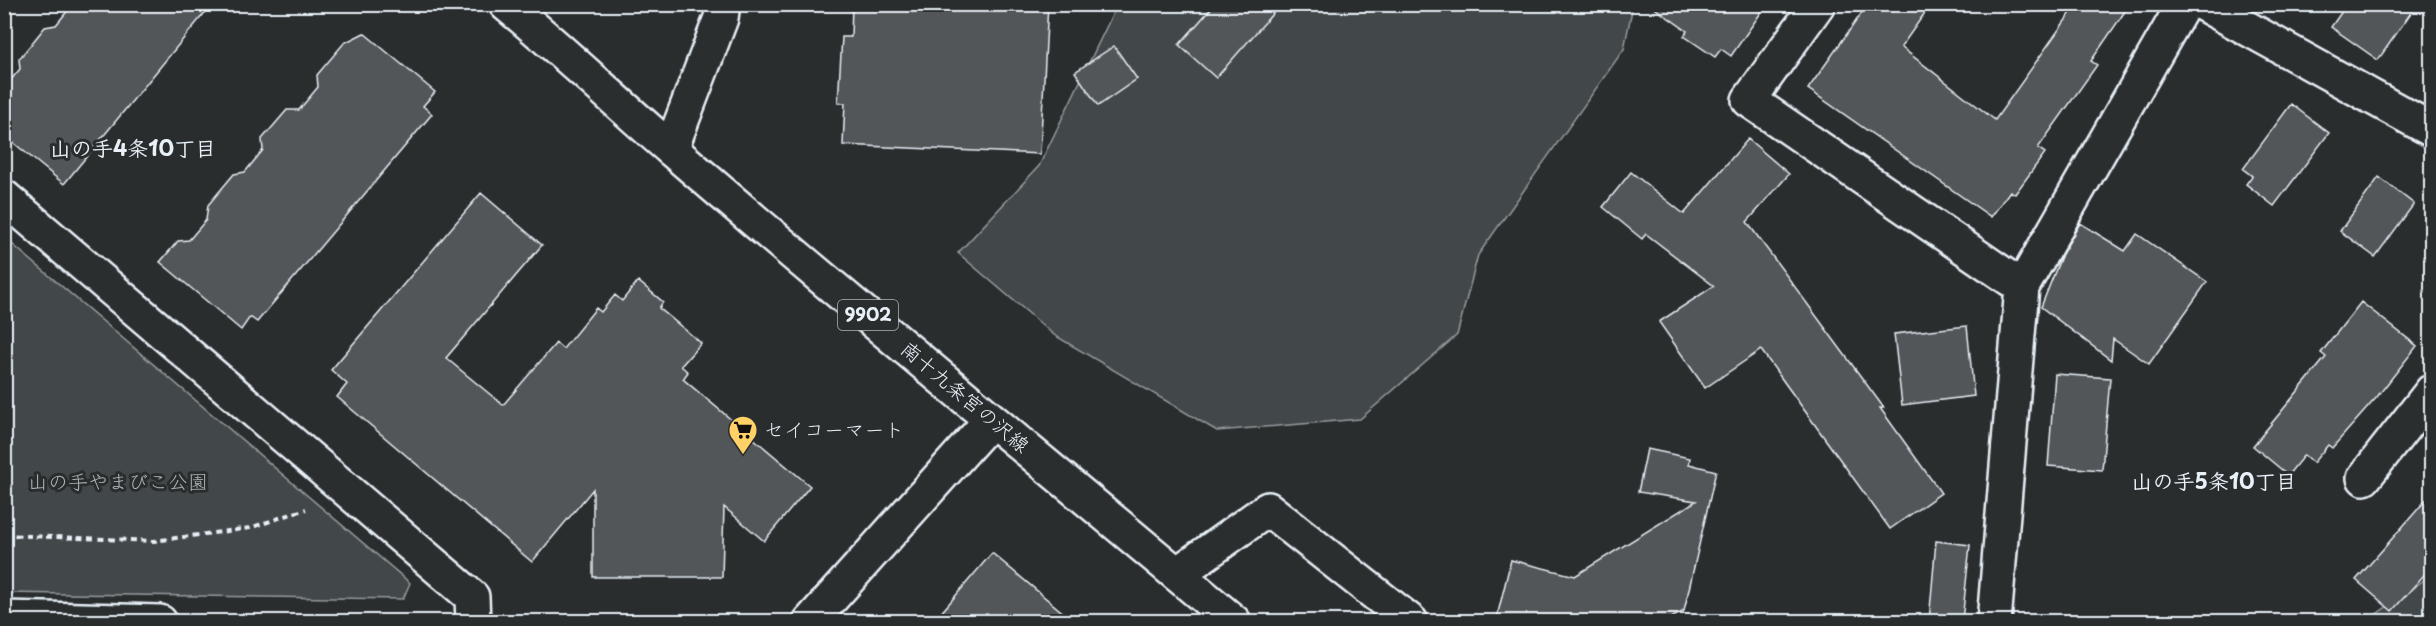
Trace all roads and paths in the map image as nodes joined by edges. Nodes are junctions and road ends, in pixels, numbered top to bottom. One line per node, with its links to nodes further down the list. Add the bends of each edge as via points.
1 (506, 4): 7 (street, 南十九条宮の沢線 / 9902)
2 (723, 4): 7 (street)
3 (1818, 4): 9 (street, via 1749,100)
4 (2184, 4): 9 (street)
5 (2203, 4): 6 (street)
6 (2432, 130)
7 (671, 149): 11 (street, 南十九条宮の沢線 / 9902)
8 (4, 197): 13 (street)
9 (2022, 287): 22 (street)
10 (2432, 391): 12 (street)
11 (991, 420): 15 (street, 南十九条宮の沢線 / 9902); 19 (street)
12 (2364, 478)
13 (335, 480): 14 (path, via 318,504 250,528 154,540); 18 (street, via 472,597)
14 (4, 535)
15 (1177, 574): 20 (street, 南十九条宮の沢線 / 9902); 21 (street, via 1268,508)
16 (4, 618): 17 (street)
17 (160, 621)
18 (473, 621)
19 (810, 621)
20 (1234, 621)
21 (1412, 621)
22 (1994, 621)

